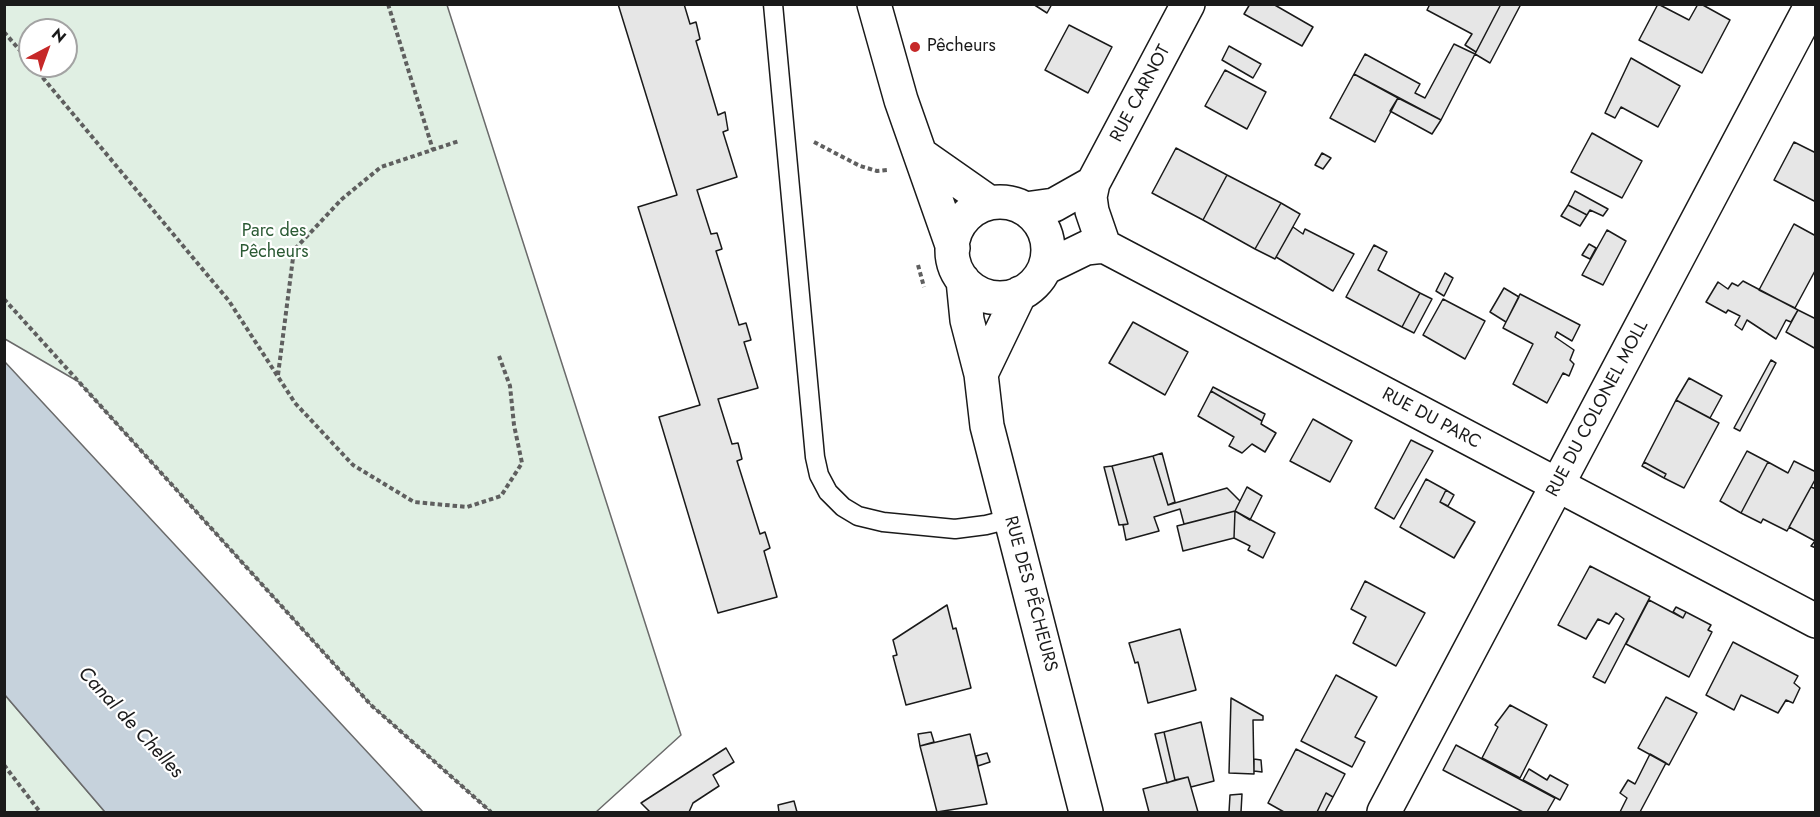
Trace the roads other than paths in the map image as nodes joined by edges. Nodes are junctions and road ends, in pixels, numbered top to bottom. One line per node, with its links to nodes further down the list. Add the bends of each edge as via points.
1 (773, 4): 16 (lane, via 819,475 843,507 858,516 883,522 955,529)
2 (874, 4): 5 (street)
3 (1188, 4): 6 (street, RUE CARNOT)
4 (1812, 4): 15 (street, RUE DU COLONEL MOLL)
5 (920, 154): 7 (street); 10 (street)
6 (1093, 183): 8 (street, via 1054,205); 9 (street, RUE CARNOT, via 1092,210)
7 (990, 203): 8 (street, via 1014,204); 10 (street, via 978,207 960,224)
8 (1025, 209): 11 (street, via 1038,220 1046,235)
9 (1104, 246): 11 (street, via 1086,248); 15 (street, RUE DU PARC)
10 (952, 248): 12 (street)
11 (1045, 268): 13 (street)
12 (963, 280): 13 (street, via 989,297); 14 (street, RUE DES PÊCHEURS, via 967,320)
13 (1020, 293): 14 (street)
14 (981, 374): 16 (street, RUE DES PÊCHEURS, via 987,426)
15 (1558, 485): 17 (street, RUE DU PARC); 19 (street, RUE DU COLONEL MOLL)
16 (1010, 519): 18 (street, RUE DES PÊCHEURS)
17 (1815, 621)
18 (1086, 813)
19 (1384, 813)

